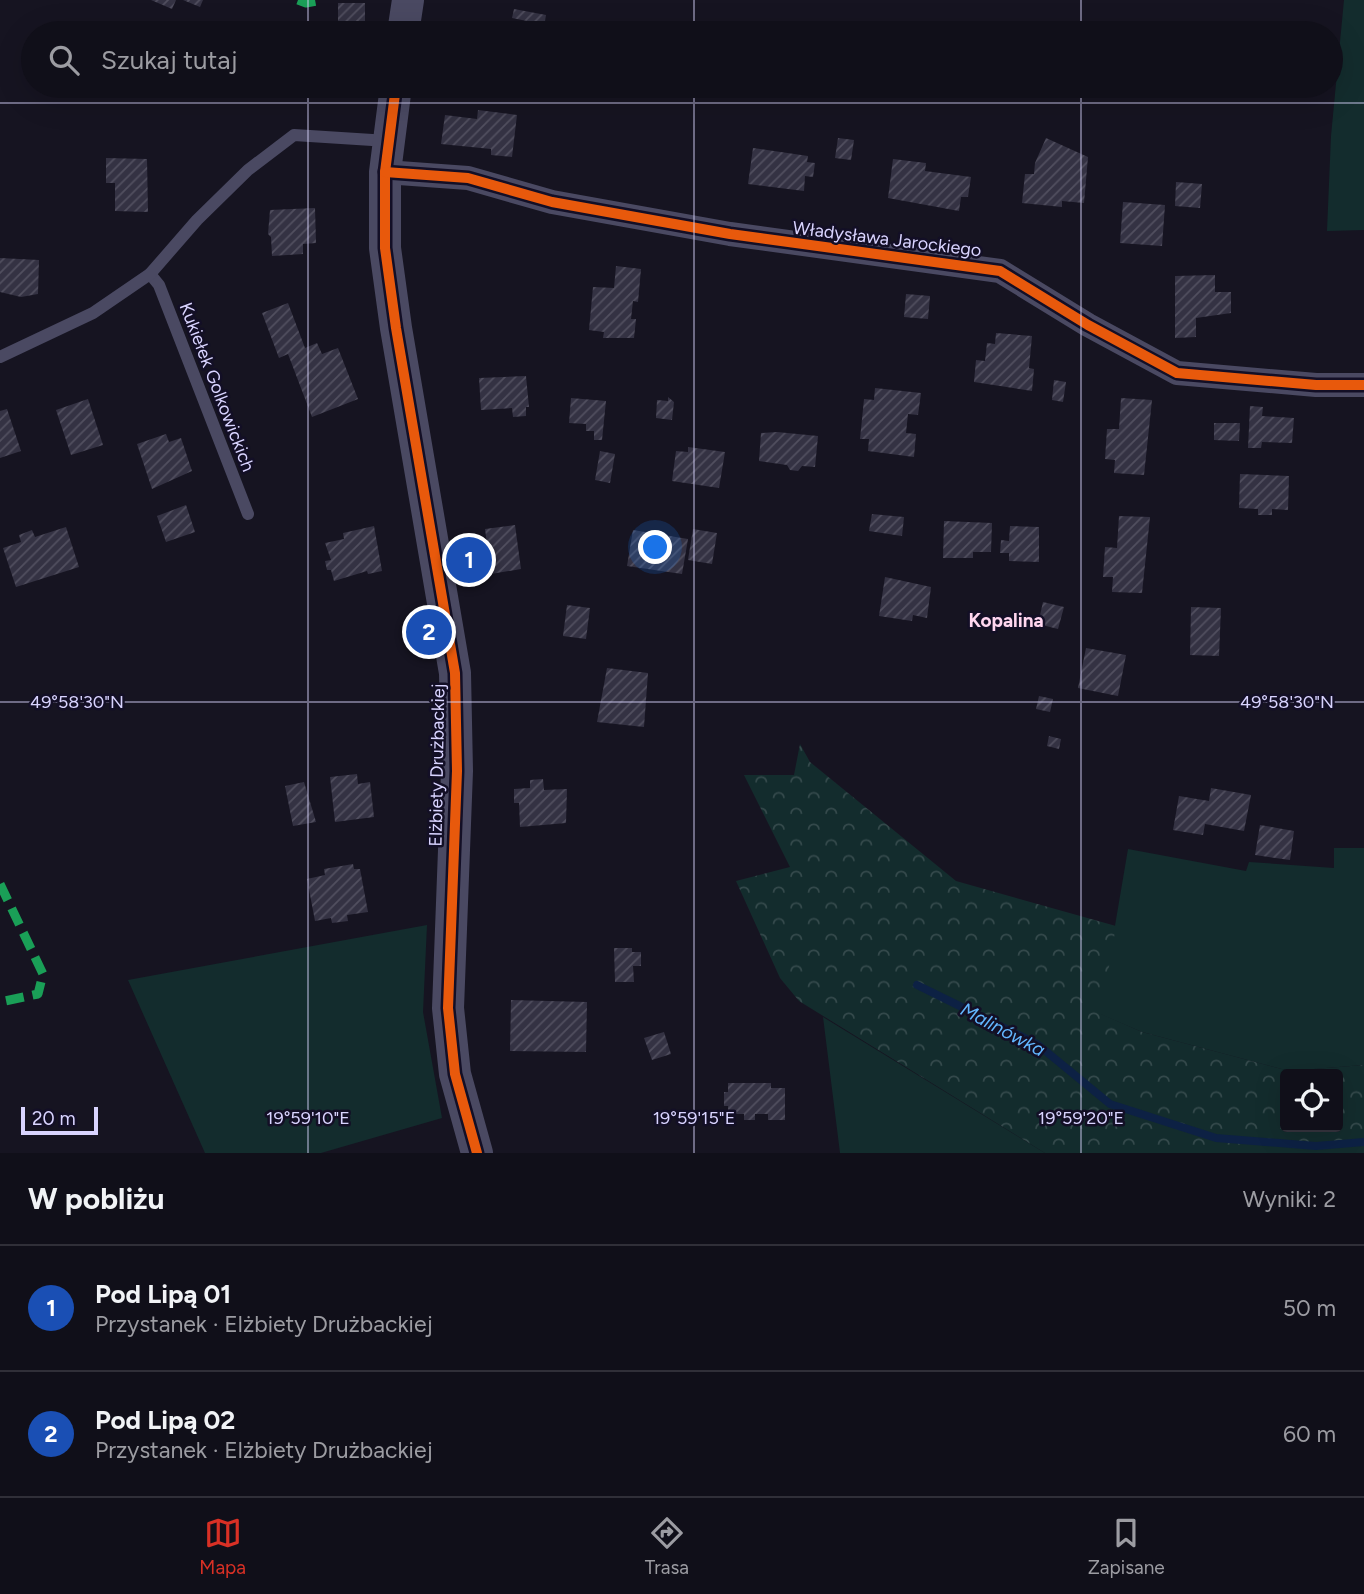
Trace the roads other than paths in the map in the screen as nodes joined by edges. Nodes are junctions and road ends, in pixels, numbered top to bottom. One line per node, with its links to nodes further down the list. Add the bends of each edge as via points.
1 (408, 0): 2 (street)
2 (405, 21)
3 (394, 98): 4 (street, Elżbiety Drużbackiej)
4 (388, 141): 5 (street, Elżbiety Drużbackiej); 6 (lane, via 294,135 239,178)
5 (385, 172): 8 (street, Władysława Jarockiego, via 467,178 552,202 730,234 1000,271 1177,373); 10 (street, Elżbiety Drużbackiej, via 383,212 390,293 455,673 457,771 448,1008 455,1074)
6 (150, 274): 7 (lane, via 93,313); 9 (lane, Kukiełek Golkowickich, via 159,285)
7 (0, 357)
8 (1364, 385)
9 (248, 514)
10 (477, 1153)

